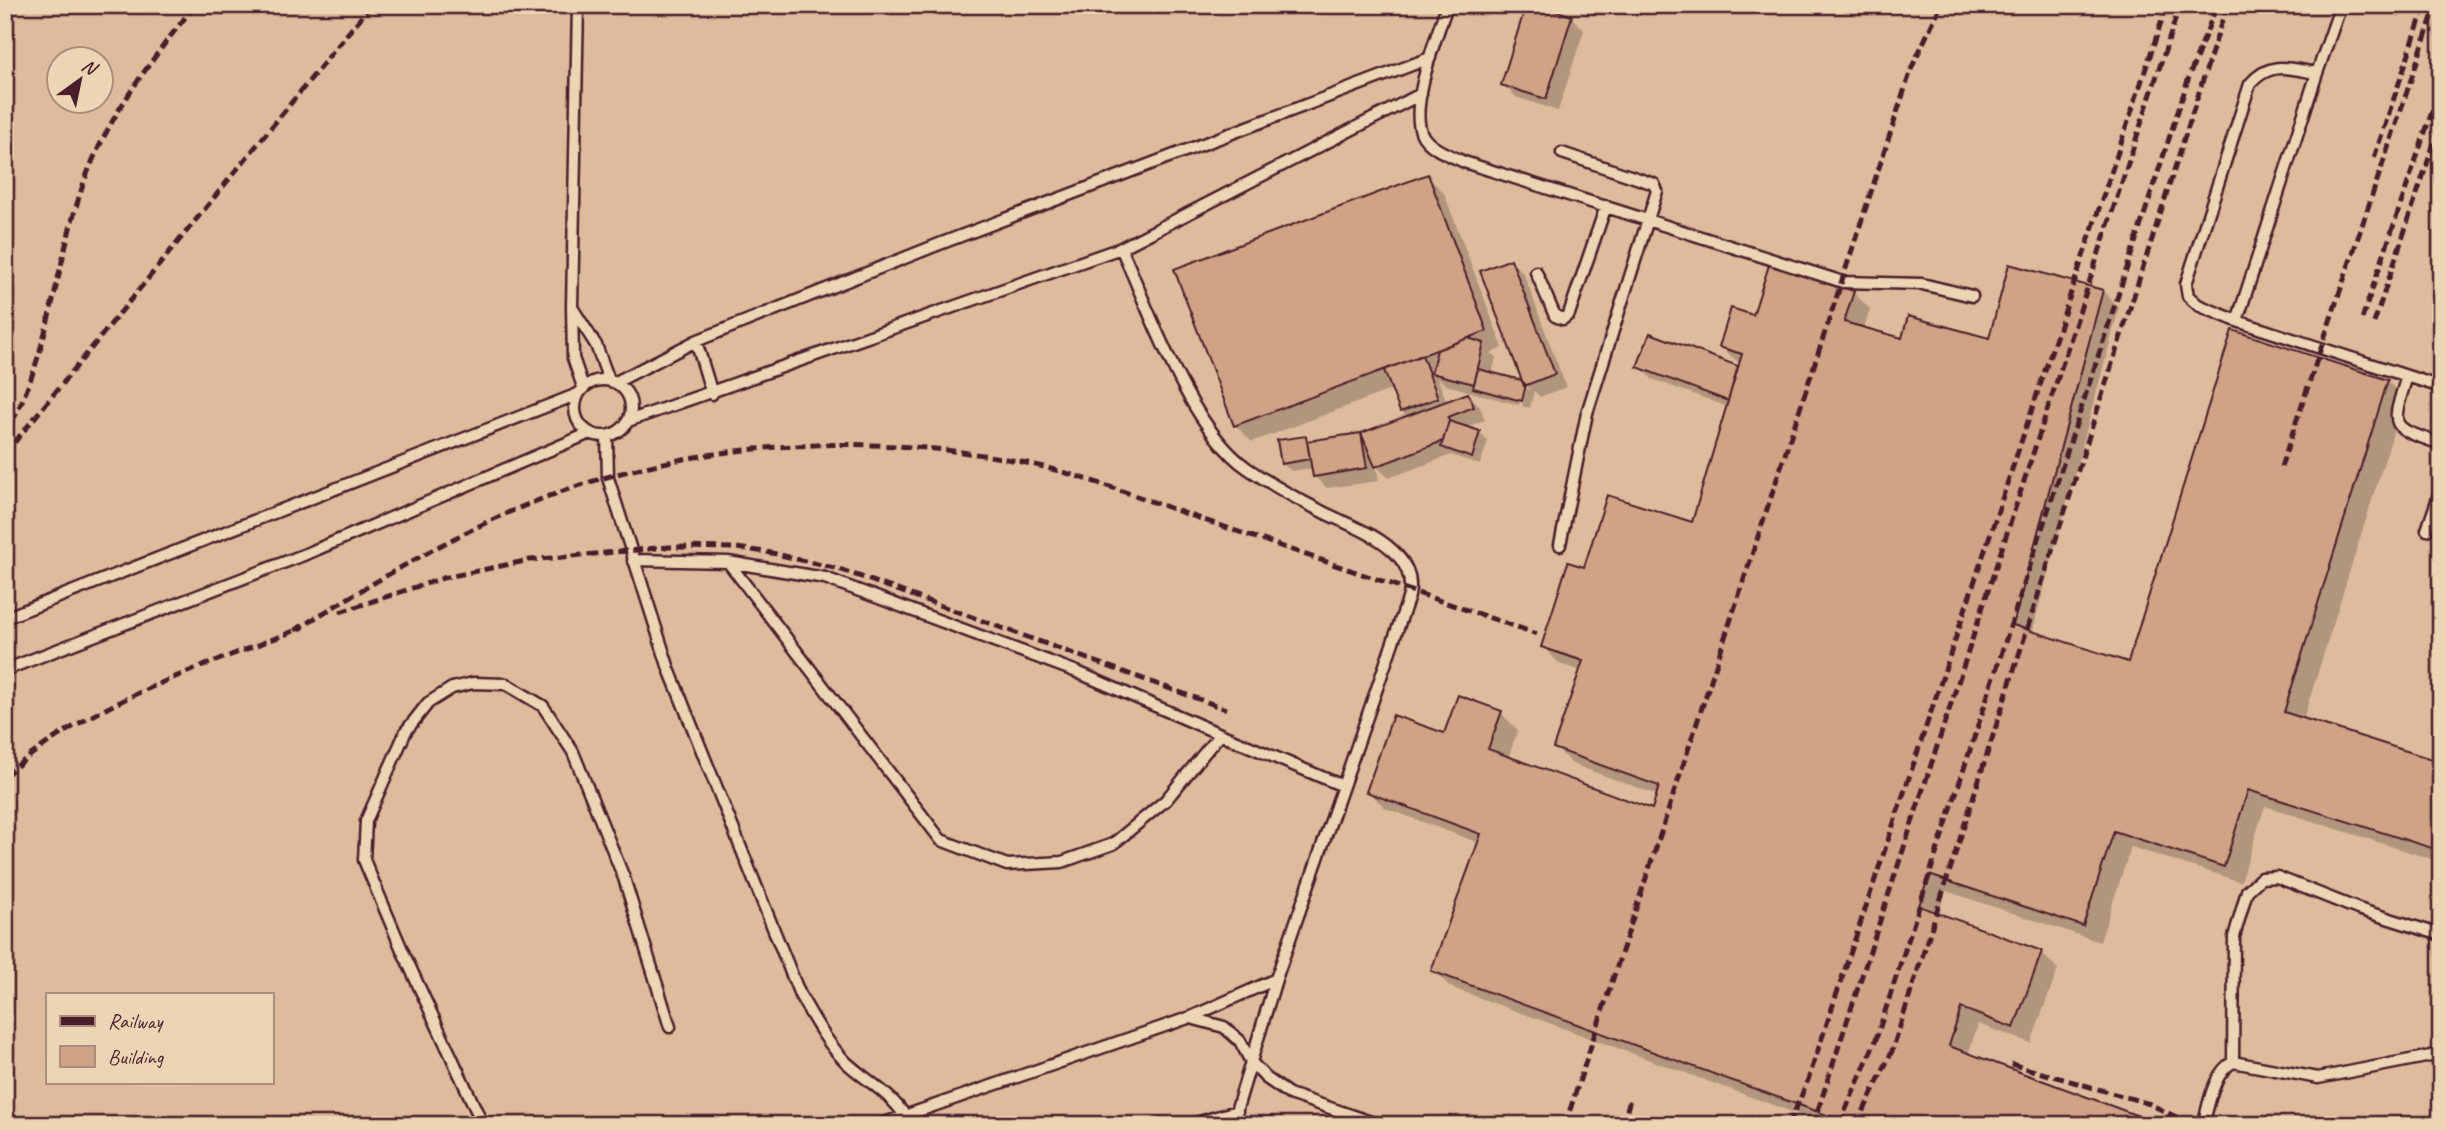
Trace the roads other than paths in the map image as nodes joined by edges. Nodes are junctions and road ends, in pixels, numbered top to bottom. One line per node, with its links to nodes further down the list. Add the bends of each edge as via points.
1 (578, 5): 13 (lane)
2 (1447, 5): 4 (lane)
3 (2341, 5): 5 (lane)
4 (1430, 58): 6 (lane); 15 (lane)
5 (2317, 73): 14 (lane); 14 (lane, via 2278,67 2261,72 2250,84 2186,284 2188,296 2198,305)
6 (1421, 94): 8 (lane, via 1419,120 1423,135 1435,148 1464,162); 10 (lane)
7 (1562, 153): 9 (lane, via 1654,184 1657,191)
8 (1606, 206): 9 (lane); 11 (lane, via 1569,314 1555,316)
9 (1647, 219): 12 (lane, via 1843,282 1922,284); 27 (lane, via 1587,413)
10 (1121, 248): 20 (lane); 33 (lane, via 1177,373 1208,427 1244,466 1377,539 1409,572 1409,596)
11 (1536, 272)
12 (1972, 296)
13 (572, 307): 17 (lane); 19 (lane, via 573,358)
14 (2237, 321): 16 (lane)
15 (695, 341): 17 (lane); 20 (lane)
16 (2407, 376): 18 (lane); 24 (lane, via 2396,424 2403,431)
17 (613, 381): 19 (lane, via 600,379); 21 (lane, via 623,388 631,404)
18 (2441, 387)
19 (581, 391): 22 (lane, via 575,412); 30 (lane)
20 (712, 394): 21 (lane)
21 (628, 421): 23 (lane)
22 (590, 433): 23 (lane); 31 (lane, via 306,554)
23 (607, 436): 28 (lane, via 608,478)
24 (2441, 444)
25 (2441, 489): 26 (lane)
26 (2427, 530)
27 (1560, 545)
28 (633, 560): 29 (lane); 42 (lane, via 669,669 800,995 822,1035)
29 (728, 562): 32 (lane, via 825,578 1077,672); 32 (lane, via 941,840 1007,865 1062,862 1113,844 1166,800)
30 (5, 618)
31 (5, 670)
32 (1220, 734): 33 (lane)
33 (1343, 786): 35 (lane)
34 (2441, 935): 40 (lane, via 2277,877 2261,878 2247,891 2234,937)
35 (1276, 979): 36 (lane); 39 (lane)
36 (1191, 1017): 39 (lane, via 1224,1027 1240,1041); 42 (lane)
37 (670, 1027): 43 (lane, via 624,878 573,752 543,706 506,684 452,688 428,704 406,731 366,821 364,860)
38 (2441, 1054): 40 (lane, via 2318,1078)
39 (1251, 1062): 41 (lane); 47 (lane, via 1289,1094)
40 (2233, 1062): 48 (lane, via 2218,1077)
41 (1237, 1111): 45 (lane); 46 (lane)
42 (908, 1120): 44 (lane)
43 (483, 1125)
44 (878, 1125)
45 (1189, 1125)
46 (1232, 1125)
47 (1380, 1125)
48 (2203, 1125)

